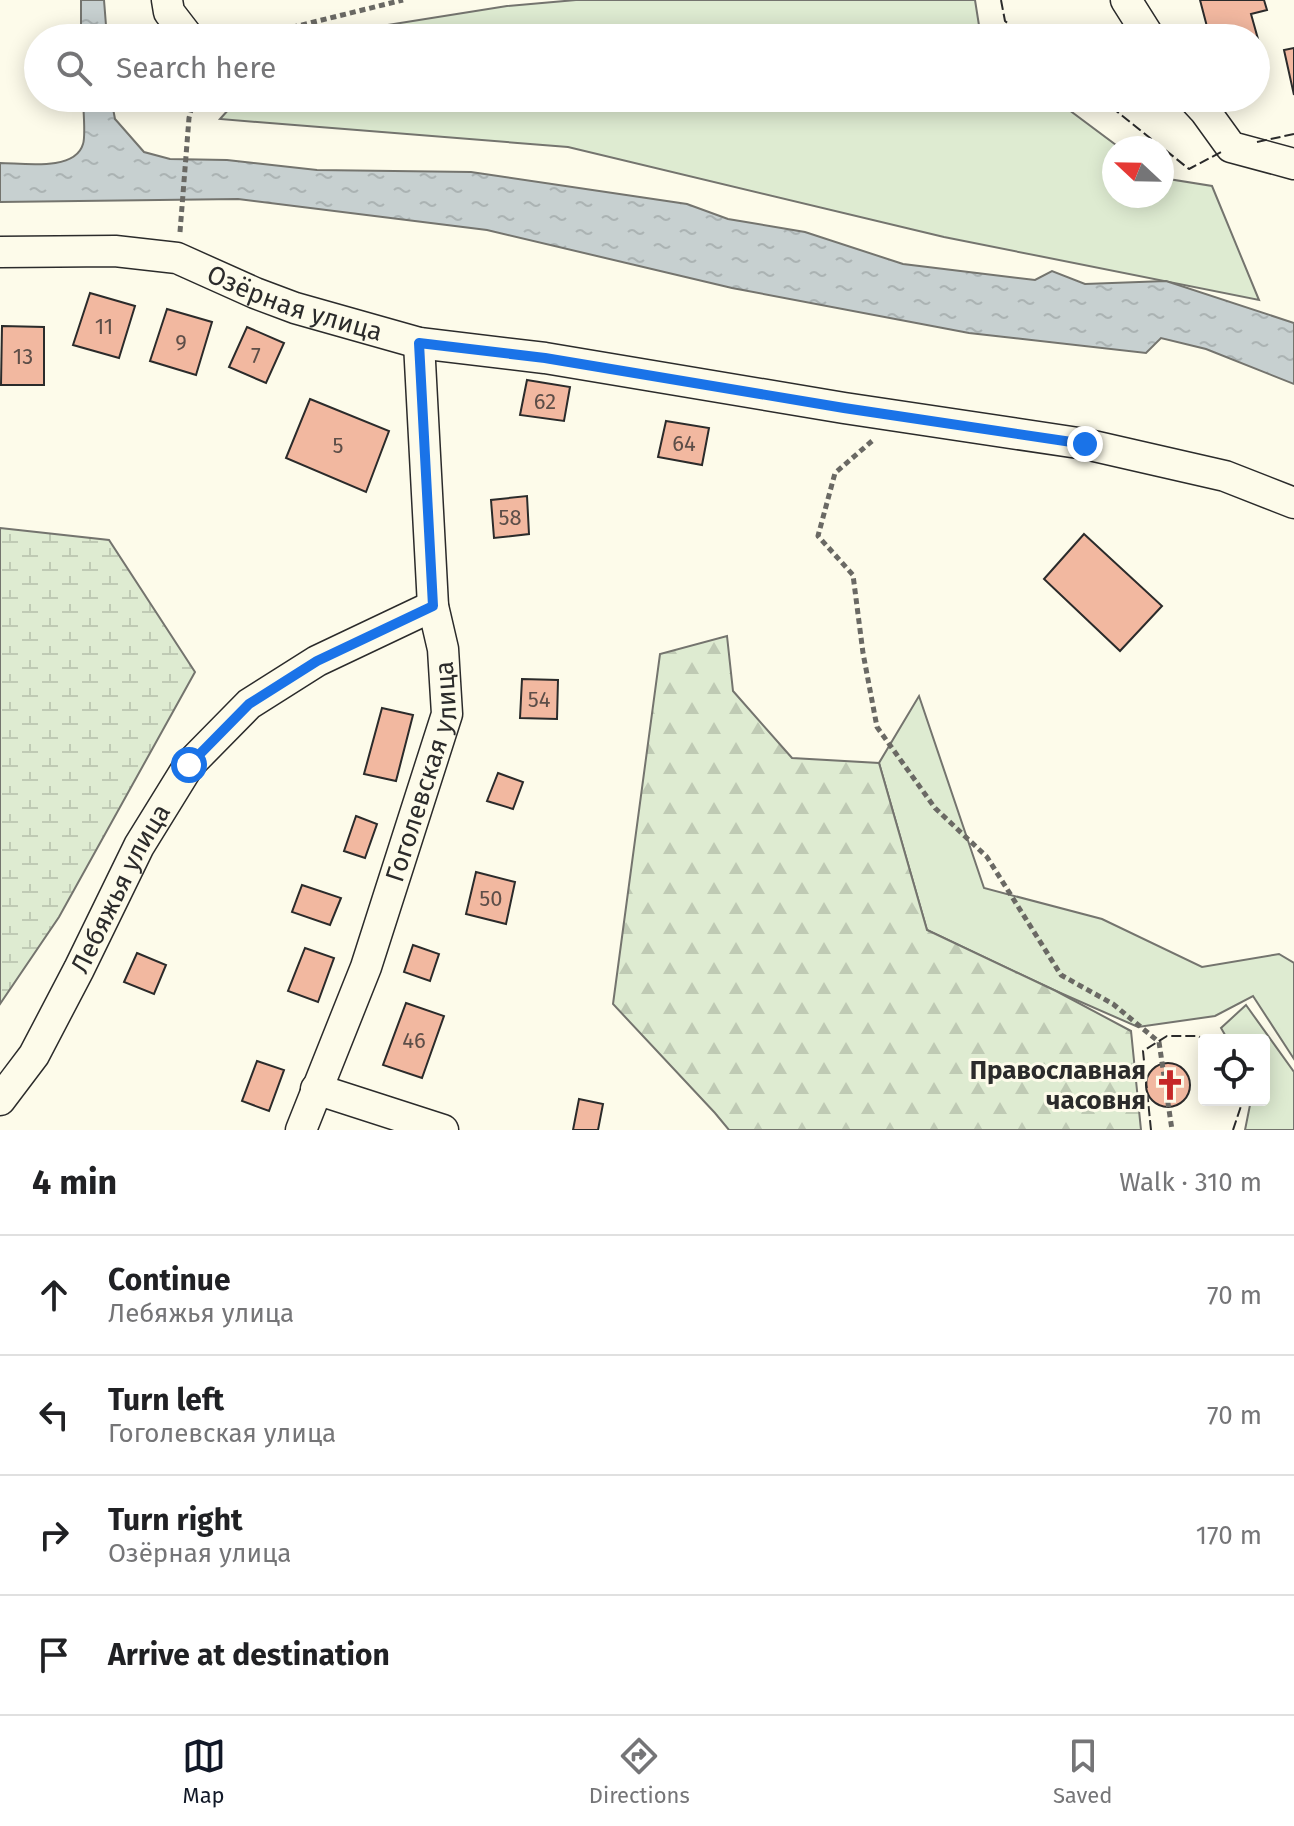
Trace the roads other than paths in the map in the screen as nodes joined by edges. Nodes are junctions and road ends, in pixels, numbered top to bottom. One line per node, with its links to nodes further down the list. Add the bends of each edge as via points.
1 (167, 0): 3 (street)
2 (1126, 0): 4 (street)
3 (178, 24)
4 (1141, 24)
5 (1206, 112): 6 (street, via 1231,147)
6 (1294, 164)
7 (0, 252): 8 (street, Озёрная улица, via 115,251 177,258 295,308)
8 (419, 343): 9 (street, Озёрная улица, via 545,358 1085,444 1225,476); 10 (street, Гоголевская улица)
9 (1294, 503)
10 (433, 606): 11 (street, Гоголевская улица, via 443,649 447,714 366,967); 12 (street, Лебяжья улица, via 317,661 249,704 189,765 139,846 34,1055)
11 (316, 1089): 13 (street, Гоголевская улица); 14 (street)
12 (0, 1100)
13 (301, 1130)
14 (443, 1130)

